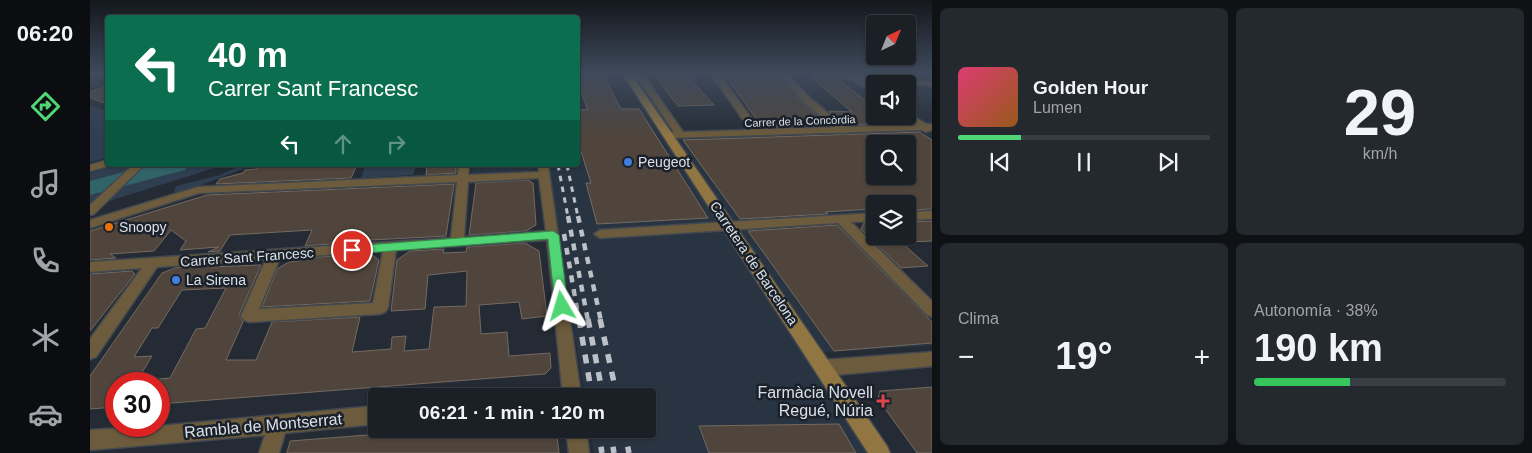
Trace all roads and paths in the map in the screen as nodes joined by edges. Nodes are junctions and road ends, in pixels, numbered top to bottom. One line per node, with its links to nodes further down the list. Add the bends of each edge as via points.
1 (644, 95): 9 (main road, Carretera de Barcelona)
2 (651, 95): 9 (street, Carretera de Barcelona)
3 (730, 95): 8 (street)
4 (803, 95): 7 (street)
5 (916, 121): 6 (street)
6 (929, 129): 7 (street, Carrer de la Concòrdia)
7 (844, 130): 8 (street, Carrer de la Concòrdia)
8 (757, 133): 9 (street, Carrer de la Concòrdia)
9 (675, 135): 22 (main road, Carretera de Barcelona)
10 (105, 164): 13 (street)
11 (136, 167): 16 (street)
12 (464, 167): 15 (street)
13 (90, 168)
14 (543, 170): 15 (street); 24 (street)
15 (462, 179): 21 (street, via 198,190); 25 (street)
16 (90, 211)
17 (932, 215): 18 (street)
18 (916, 216)
19 (866, 218): 20 (street)
20 (841, 219): 22 (street); 30 (street)
21 (90, 224)
22 (728, 225): 23 (street); 33 (main road, Carretera de Barcelona)
23 (600, 234)
24 (553, 235): 25 (street, Carrer Sant Francesc); 34 (street)
25 (457, 242): 26 (street, Carrer Sant Francesc)
26 (390, 247): 27 (street, Carrer Sant Francesc); 27 (street, via 380,308 248,316)
27 (275, 255): 28 (street, Carrer Sant Francesc)
28 (152, 264): 29 (street, Carrer Sant Francesc); 31 (street)
29 (90, 267)
30 (932, 311)
31 (90, 352)
32 (932, 359): 33 (street)
33 (824, 368): 41 (main road, Carretera de Barcelona)
34 (568, 388)
35 (368, 416): 36 (street, Rambla de Montserrat)
36 (278, 424): 38 (street, Rambla de Montserrat); 39 (street)
37 (577, 438): 40 (street)
38 (90, 440)
39 (269, 453)
40 (578, 453)
41 (880, 453)

